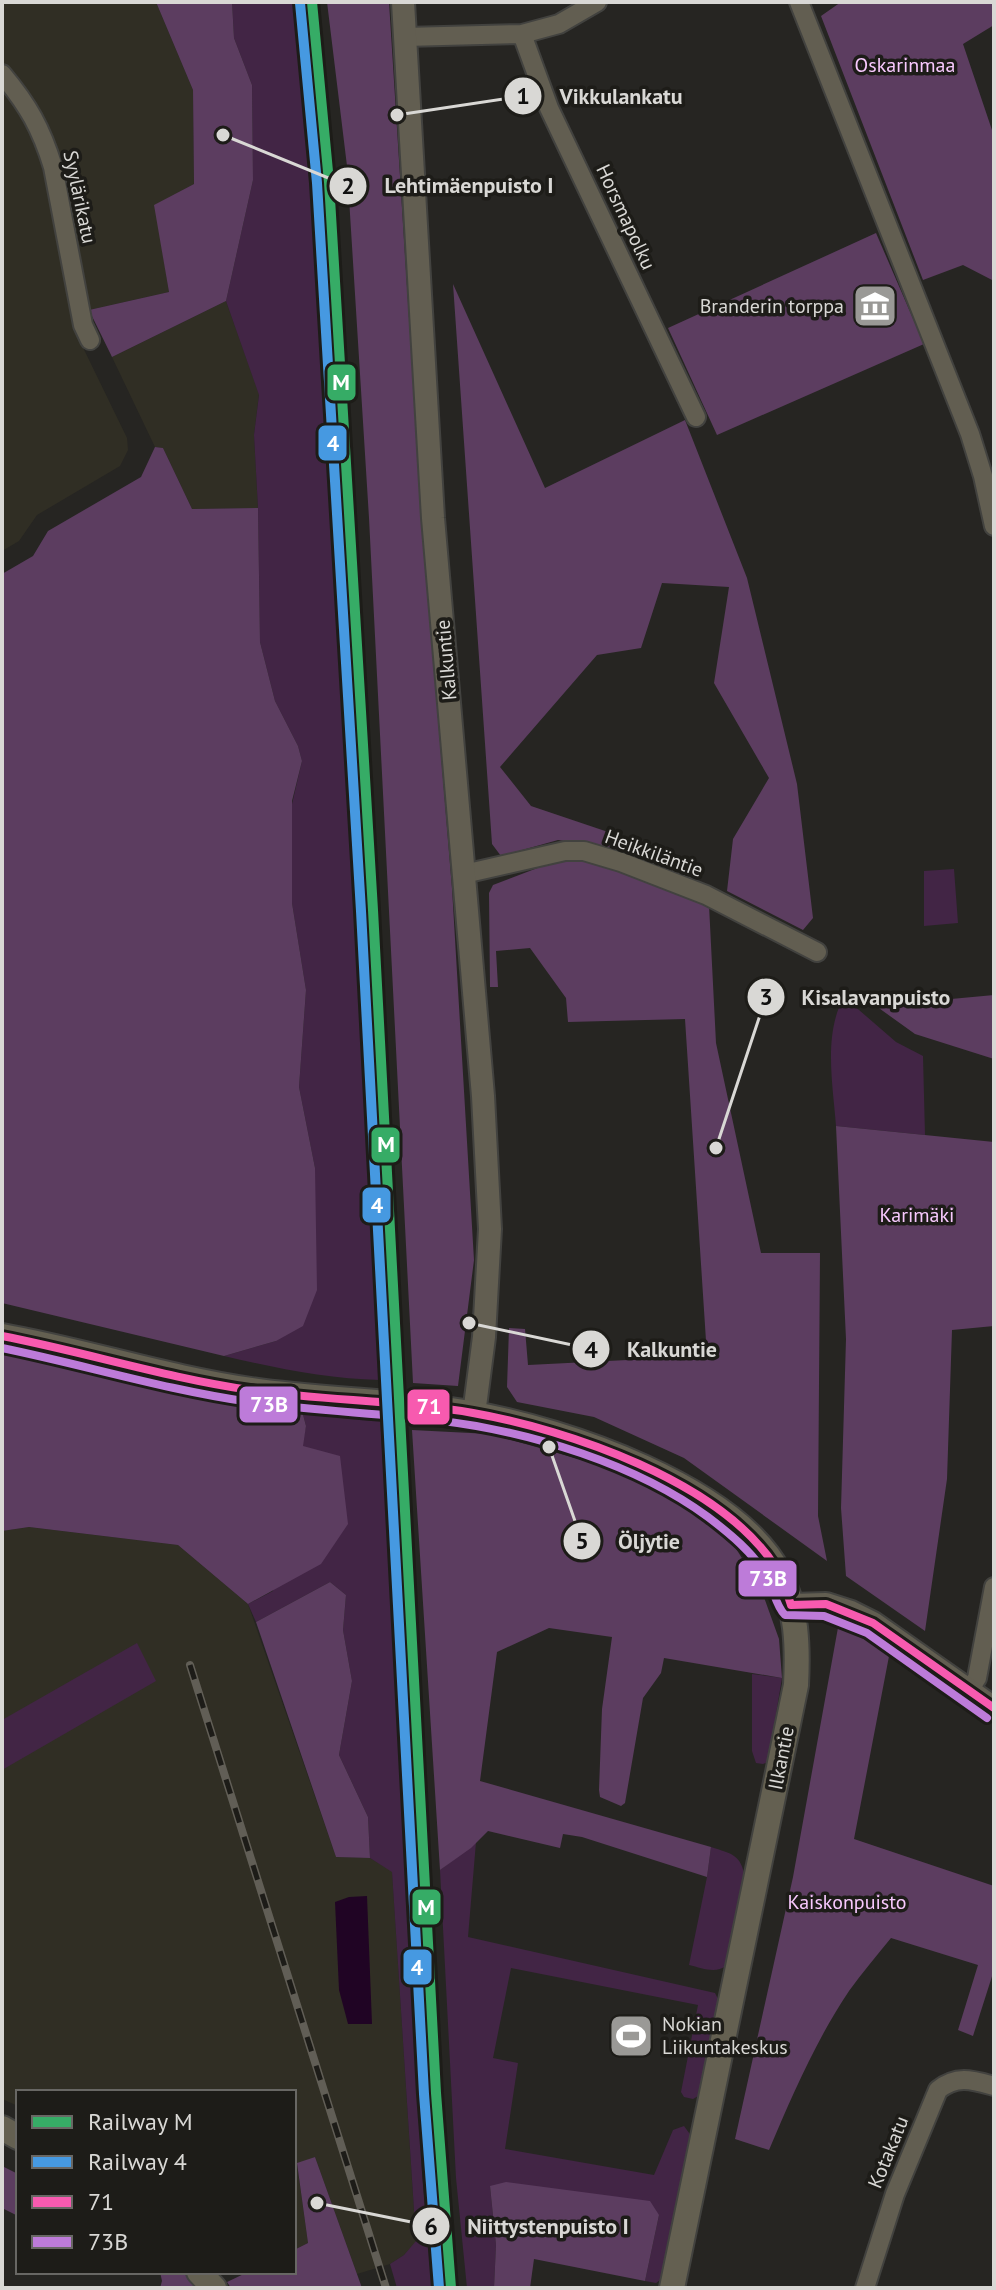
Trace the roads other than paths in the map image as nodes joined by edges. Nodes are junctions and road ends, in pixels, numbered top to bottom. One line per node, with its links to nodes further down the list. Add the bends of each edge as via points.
1 (403, 2): 5 (street, Kalkuntie)
2 (597, 2): 4 (street, via 559,24)
3 (799, 2): 9 (street, via 965,422)
4 (522, 34): 5 (street); 8 (street, Horsmapolku, via 549,108)
5 (405, 37): 10 (street, Kalkuntie, via 433,518)
6 (2, 74): 7 (street, Syylärikatu, via 27,104 46,142)
7 (90, 340)
8 (696, 417)
9 (994, 526)
10 (464, 874): 11 (street, Heikkiläntie, via 584,851 706,895); 13 (street, Kalkuntie, via 490,1229)
11 (817, 952)
12 (2, 1336): 13 (main road, Ilkantie, via 204,1382)
13 (474, 1414): 15 (main road, Ilkantie, via 591,1444 689,1491 757,1543 779,1573)
14 (994, 1587): 16 (street, via 977,1678)
15 (791, 1605): 16 (street, via 826,1604 851,1612); 19 (main road, Ilkantie, via 796,1685)
16 (970, 1689): 17 (street)
17 (994, 1708)
18 (994, 2086): 20 (street, Kotakatu, via 963,2079 938,2090 895,2194)
19 (672, 2288)
20 (865, 2288)

